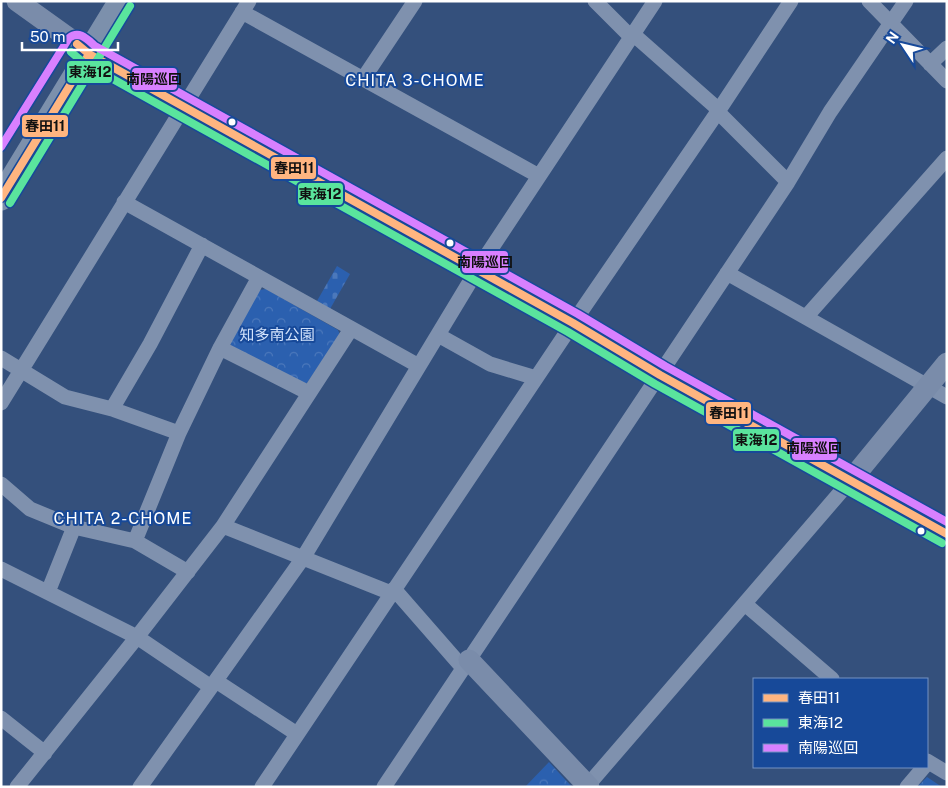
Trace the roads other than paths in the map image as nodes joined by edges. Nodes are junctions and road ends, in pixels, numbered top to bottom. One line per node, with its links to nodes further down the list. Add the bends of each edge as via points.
1 (16, 1): 14 (street)
2 (103, 1): 14 (main road)
3 (121, 1): 14 (main road)
4 (415, 1): 16 (street)
5 (594, 1): 12 (street)
6 (655, 1): 12 (street)
7 (791, 1): 19 (street)
8 (869, 1): 11 (street)
9 (906, 1): 11 (street)
10 (246, 7): 16 (street); 18 (street)
11 (891, 24): 15 (street); 23 (street, via 830,112)
12 (632, 36): 19 (street); 22 (street)
13 (947, 48): 15 (street)
14 (83, 49): 18 (street); 21 (main road); 24 (main road)
15 (930, 64): 17 (street)
16 (363, 79): 22 (street)
17 (947, 81)
18 (184, 106): 25 (street); 27 (street)
19 (718, 111): 23 (street); 31 (street)
20 (947, 158): 30 (street)
21 (1, 166)
22 (538, 176): 27 (street)
23 (788, 182): 28 (street)
24 (1, 198)
25 (124, 202): 26 (street); 38 (street)
26 (202, 245): 29 (street); 45 (street)
27 (477, 270): 31 (street); 33 (street)
28 (728, 273): 30 (street); 39 (street)
29 (259, 277): 32 (street); 34 (street)
30 (806, 317): 41 (street)
31 (572, 323): 39 (street); 40 (street)
32 (351, 329): 37 (street); 42 (street)
33 (438, 335): 37 (street); 40 (street, via 490,364)
34 (220, 348): 42 (street); 46 (street)
35 (1, 358): 38 (street)
36 (947, 362): 41 (street)
37 (419, 366): 53 (street)
38 (21, 370): 44 (street); 45 (street, via 64,397)
39 (660, 375): 47 (street); 60 (street)
40 (536, 378): 56 (street)
41 (928, 386): 43 (street); 47 (street)
42 (309, 394): 49 (street)
43 (947, 397)
44 (1, 404)
45 (112, 409): 46 (street)
46 (179, 433): 52 (street)
47 (851, 480): 51 (street); 58 (street)
48 (1, 484): 50 (street, via 30,509)
49 (223, 526): 53 (street); 55 (street)
50 (74, 527): 52 (street); 57 (street)
51 (947, 534)
52 (134, 541): 55 (street)
53 (303, 558): 56 (street); 62 (street)
54 (1, 569): 57 (street)
55 (188, 572): 59 (street)
56 (393, 591): 60 (street); 64 (street)
57 (48, 592): 59 (street)
58 (744, 604): 61 (street); 70 (street)
59 (137, 637): 62 (street); 65 (street)
60 (466, 664): 69 (street); 70 (street)
61 (831, 678)
62 (213, 684): 64 (street); 72 (street)
63 (1, 718): 65 (street)
64 (297, 734): 73 (street)
65 (45, 753): 71 (street)
66 (928, 764): 68 (street)
67 (924, 768): 74 (street)
68 (947, 773)
69 (391, 784)
70 (589, 786)
71 (17, 787)
72 (140, 787)
73 (262, 787)
74 (907, 787)

